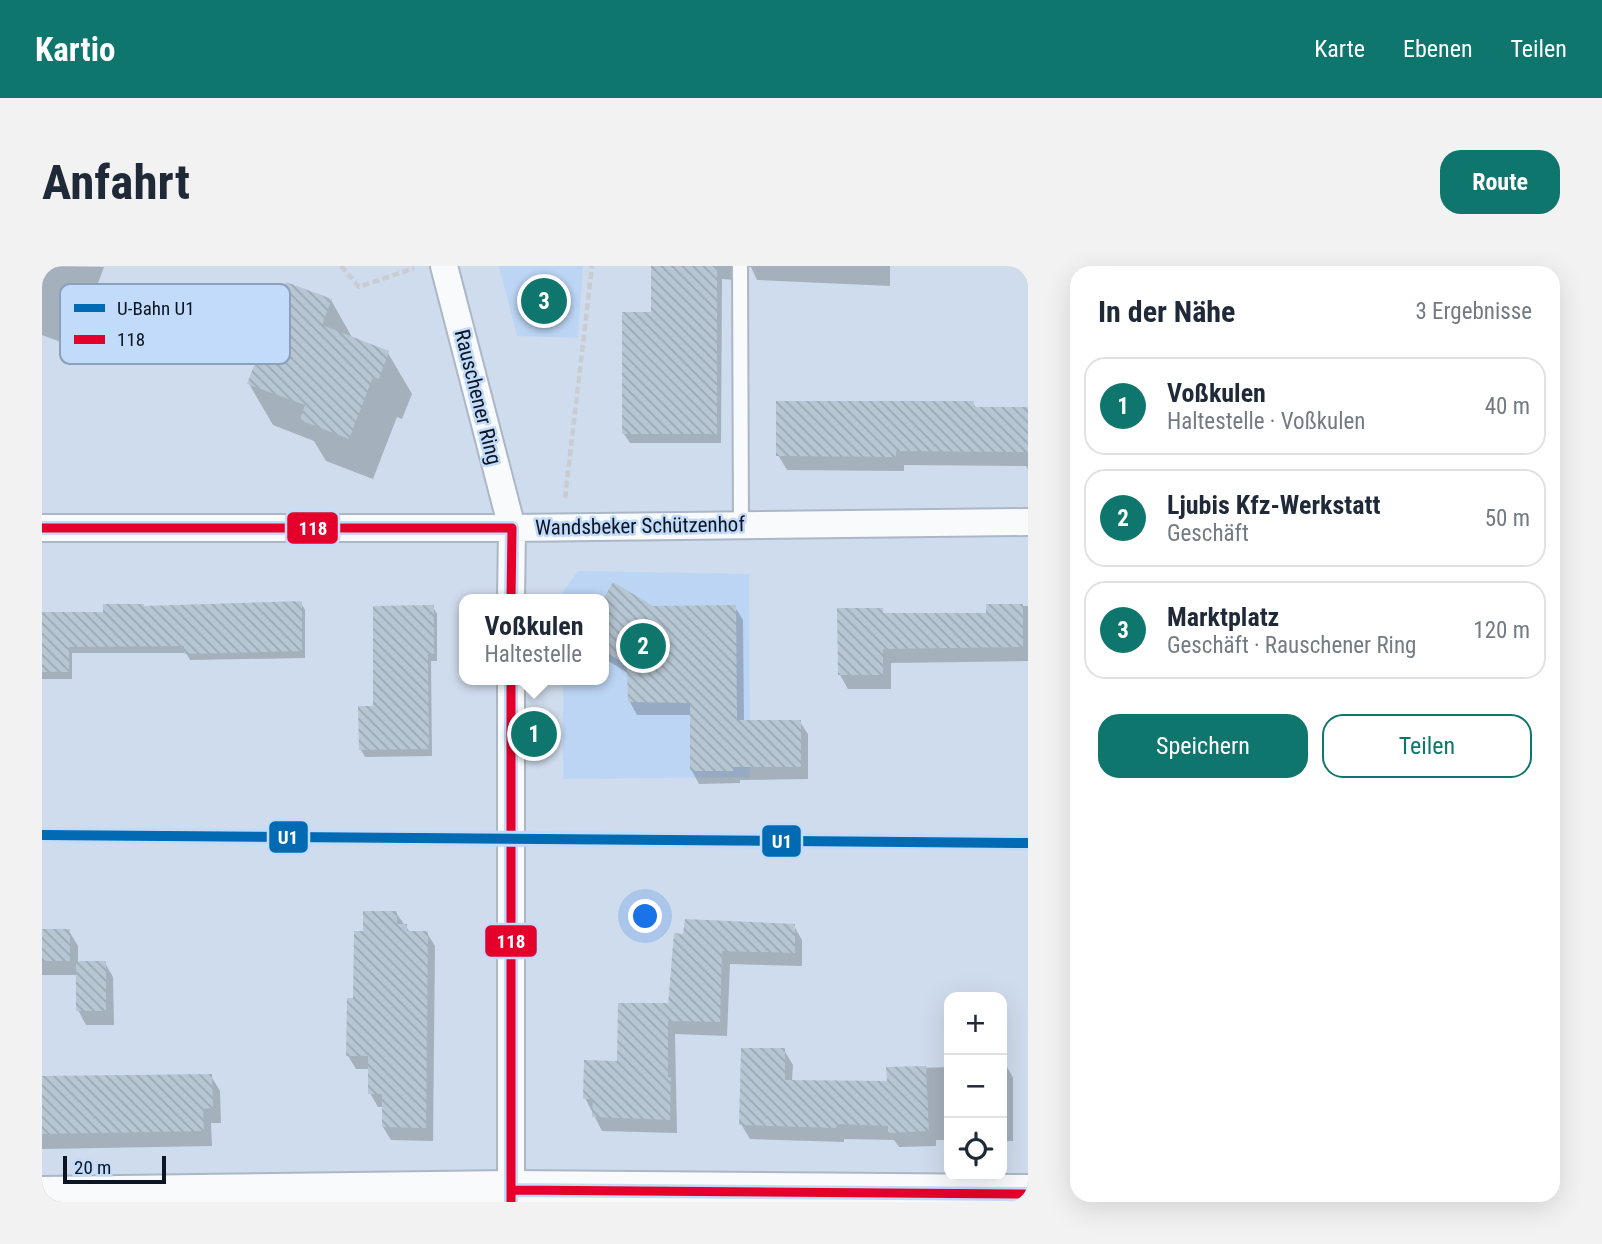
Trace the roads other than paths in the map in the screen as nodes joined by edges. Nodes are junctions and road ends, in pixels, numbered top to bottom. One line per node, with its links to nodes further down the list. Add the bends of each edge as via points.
1 (444, 266): 6 (street, Rauschener Ring)
2 (740, 266): 4 (lane)
3 (1028, 522): 4 (street, Wandsbeker Schützenhof)
4 (741, 525): 6 (street, Wandsbeker Schützenhof)
5 (42, 528): 6 (street, Wandsbeker Schützenhof)
6 (512, 528): 7 (street, Rauschener Ring)
7 (512, 594)
8 (511, 685): 11 (street)
9 (1028, 1194): 11 (street)
10 (42, 1196): 11 (street)
11 (511, 1196)

